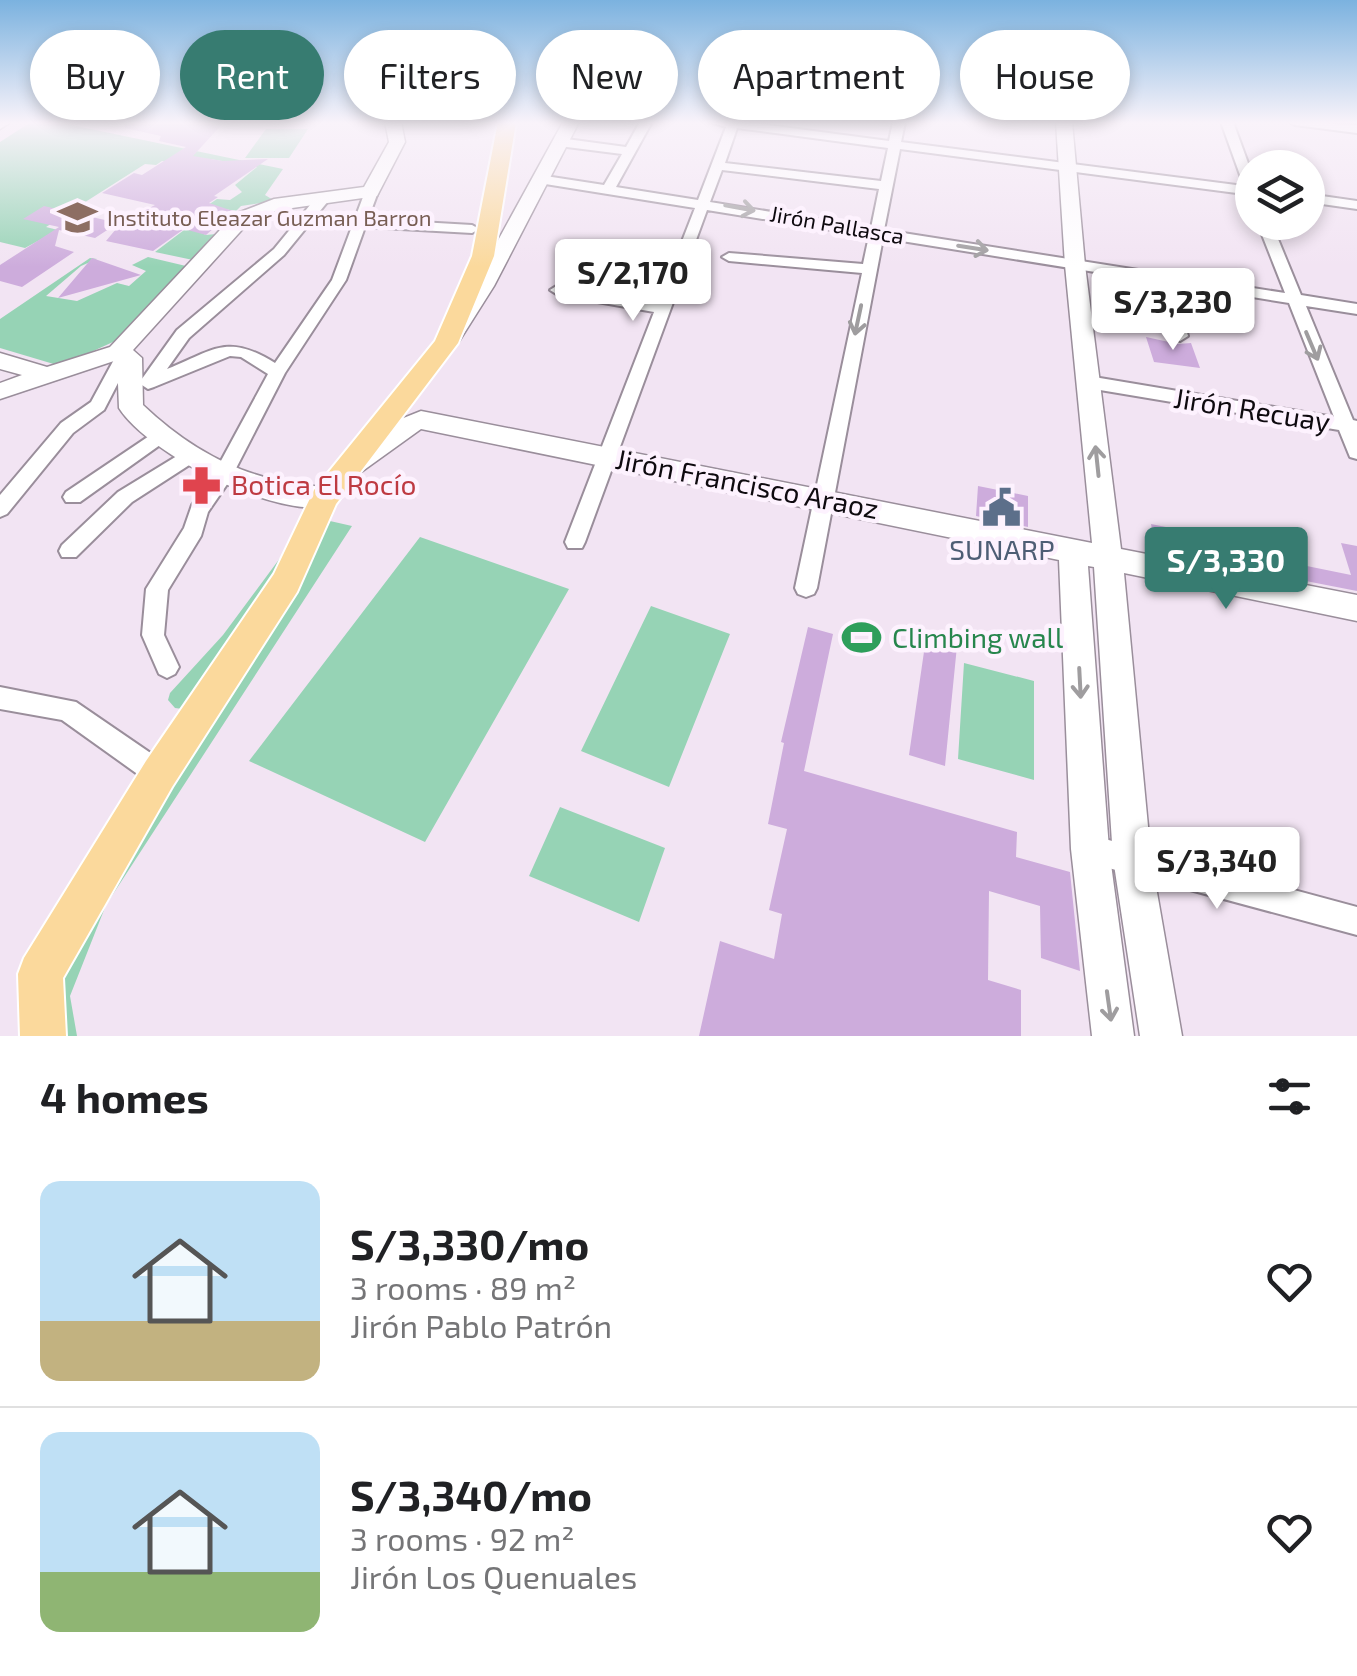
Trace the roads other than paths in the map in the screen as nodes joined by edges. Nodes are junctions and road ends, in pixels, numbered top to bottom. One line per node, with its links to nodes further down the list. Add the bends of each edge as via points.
1 (382, 170): 15 (main road)
2 (486, 170): 21 (main road)
3 (495, 170): 21 (main road)
4 (543, 170): 11 (main road)
5 (619, 170): 13 (street)
6 (718, 170): 18 (street)
7 (756, 170): 12 (street)
8 (889, 170): 12 (street)
9 (1070, 170): 25 (main road)
10 (1095, 170): 14 (street)
11 (539, 178): 13 (street, Jirón Pallasca); 33 (main road, via 490,280)
12 (886, 186): 22 (street)
13 (609, 188): 18 (street, Jirón Pallasca)
14 (1235, 189)
15 (371, 192): 16 (main road); 20 (street)
16 (324, 198): 34 (main road, via 242,218); 40 (street, via 279,252 183,334)
17 (1325, 200): 19 (street)
18 (704, 202): 22 (street, Jirón Pallasca, one-way to 22); 31 (street)
19 (1357, 205)
20 (359, 223): 21 (street); 36 (street, via 339,280)
21 (480, 228): 33 (main road, via 483,256); 41 (main road)
22 (876, 232): 25 (street, Jirón Pallasca, one-way to 25); 26 (street)
23 (1271, 240): 29 (street)
24 (729, 256): 26 (street)
25 (1075, 265): 27 (street, Jirón Pallasca); 38 (main road)
26 (869, 268): 50 (street, one-way to 50)
27 (1164, 279): 29 (street, Jirón Pallasca); 32 (street)
28 (558, 290): 31 (street)
29 (1292, 299): 30 (street, Jirón Pallasca); 42 (street, one-way to 42)
30 (1357, 308)
31 (663, 309): 46 (street)
32 (1180, 336)
33 (446, 344): 41 (main road)
34 (126, 351): 37 (main road); 40 (main road); 51 (street, via 98,406 68,428)
35 (0, 361): 37 (main road)
36 (277, 372): 40 (street, via 228,350); 47 (street)
37 (42, 374): 39 (main road)
38 (1088, 382): 42 (street, Jirón Recuay); 54 (main road, one-way to 38)
39 (0, 390)
40 (136, 394): 43 (main road)
41 (412, 394): 46 (main road, Jirón Francisco Araoz); 49 (main road)
42 (1351, 426): 44 (street)
43 (161, 435): 45 (main road); 48 (street)
44 (1357, 452)
45 (190, 455): 47 (main road); 53 (street, via 125,497)
46 (610, 456): 50 (main road, Jirón Francisco Araoz); 52 (street)
47 (223, 475): 49 (main road); 57 (street, via 157,589 153,635)
48 (73, 497)
49 (324, 498): 59 (main road, via 286,582)
50 (821, 499): 54 (main road, Jirón Francisco Araoz); 55 (street)
51 (0, 509)
52 (575, 542)
53 (70, 551)
54 (1090, 554): 56 (main road, Jirón Francisco Araoz); 60 (main road, one-way to 60); 61 (main road)
55 (806, 588)
56 (1357, 608)
57 (167, 666)
58 (0, 698): 59 (street, via 66,710)
59 (159, 774): 63 (main road, via 40,974)
60 (1090, 849): 61 (street); 64 (main road, one-way to 64)
61 (1132, 858): 62 (street); 65 (main road)
62 (1357, 921)
63 (43, 1036)
64 (1114, 1036)
65 (1161, 1036)

